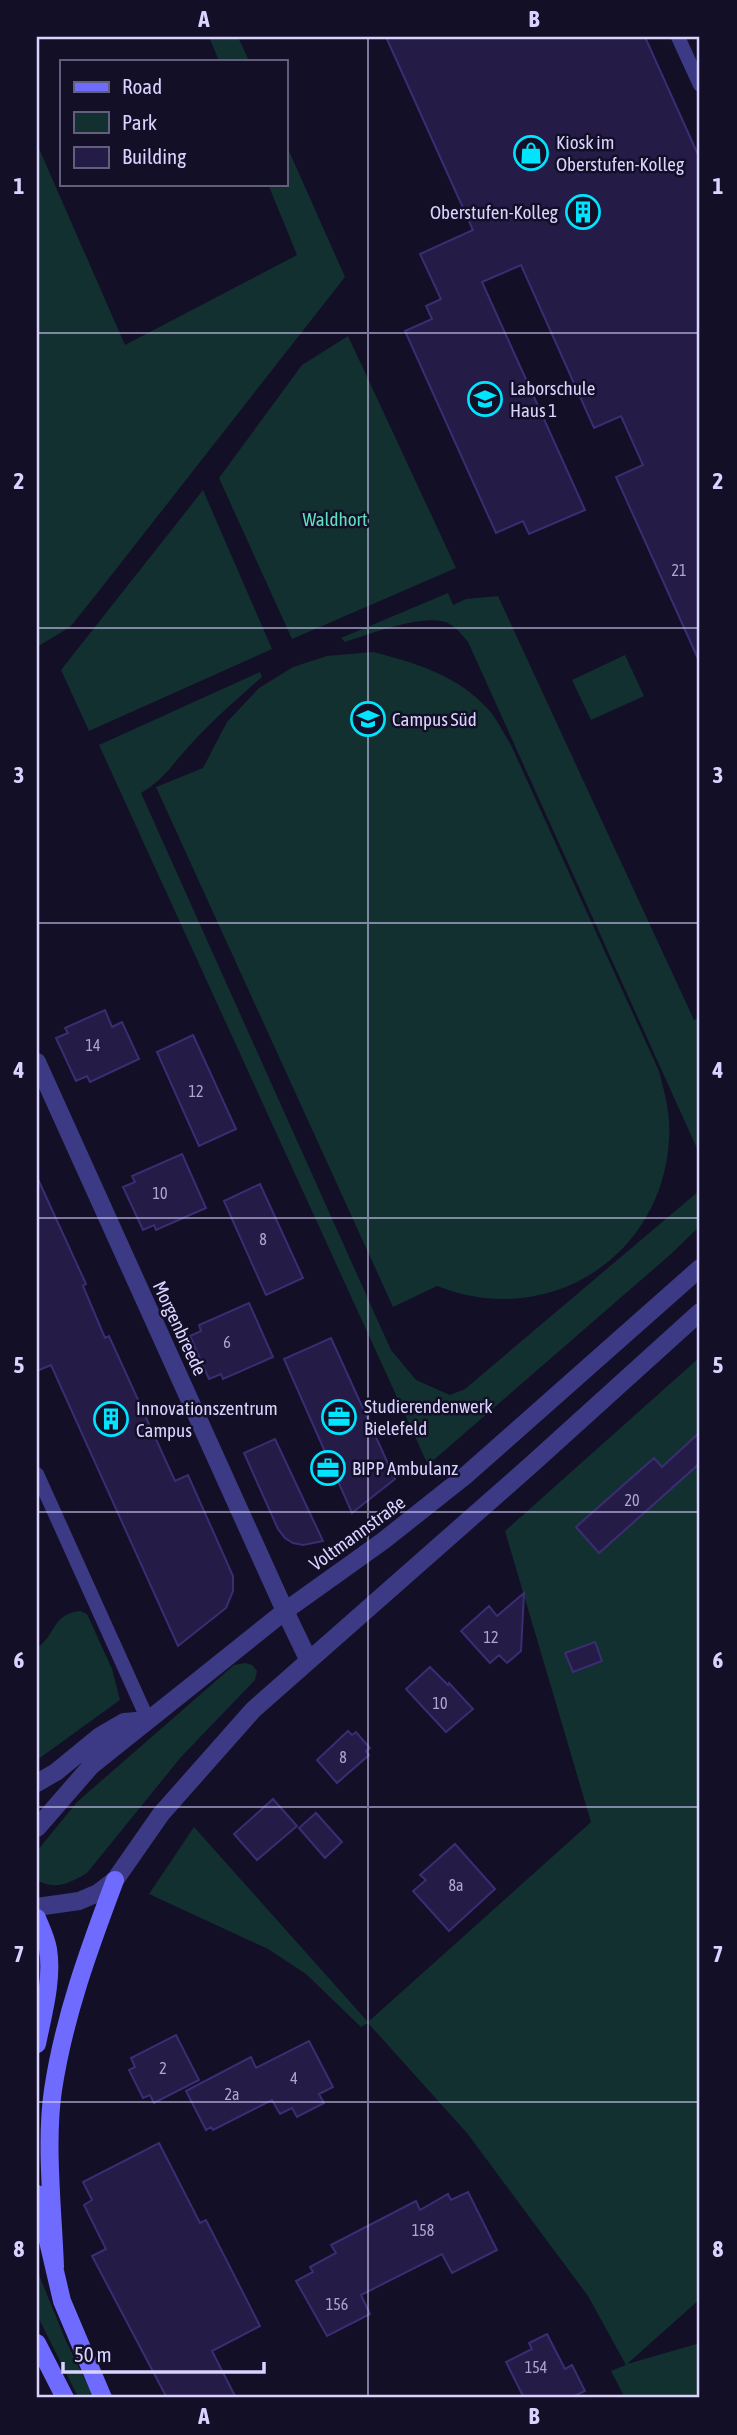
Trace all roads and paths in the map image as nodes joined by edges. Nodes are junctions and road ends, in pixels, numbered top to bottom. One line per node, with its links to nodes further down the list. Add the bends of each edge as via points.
1 (678, 37): 2 (lane)
2 (700, 85)
3 (37, 1062): 7 (street, Morgenbreede)
4 (700, 1268): 7 (street, Voltmannstraße, via 465,1476)
5 (700, 1312): 8 (street)
6 (37, 1474): 9 (lane)
7 (285, 1611): 8 (street, Morgenbreede); 9 (street, Voltmannstraße)
8 (308, 1659): 12 (street, via 192,1776)
9 (148, 1720): 10 (street, via 124,1723 100,1736); 11 (street, Voltmannstraße, via 91,1766)
10 (37, 1783)
11 (37, 1828)
12 (115, 1880): 13 (street, via 79,1901); 17 (main road, via 74,1994 53,2092)
13 (37, 1906)
14 (37, 1918): 15 (main road, via 49,1953)
15 (37, 2044)
16 (37, 2194): 17 (main road)
17 (55, 2267): 20 (main road, via 62,2301)
18 (37, 2343): 19 (main road)
19 (65, 2398)
20 (103, 2398)

